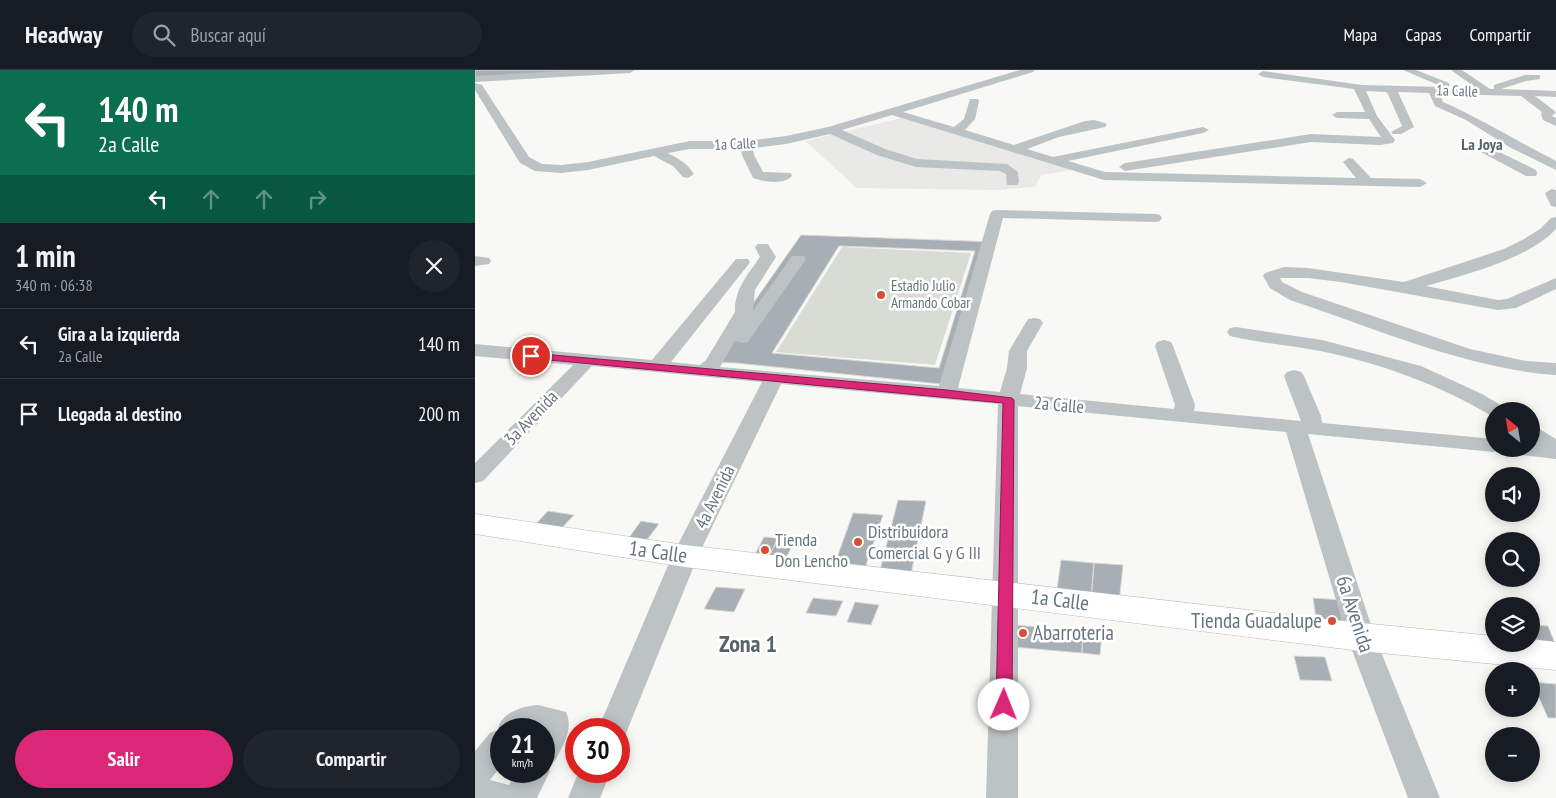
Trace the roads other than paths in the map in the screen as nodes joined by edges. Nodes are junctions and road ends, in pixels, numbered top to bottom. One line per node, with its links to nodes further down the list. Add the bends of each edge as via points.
1 (630, 70): 7 (street)
2 (1030, 70): 17 (street, 1a Calle)
3 (1408, 70): 13 (street)
4 (1456, 70): 12 (street)
5 (1263, 74): 9 (street, 1a Calle)
6 (1537, 77): 12 (street)
7 (475, 79)
8 (475, 86): 33 (street, 1a Calle, via 524,160 539,168 587,166)
9 (1359, 88): 10 (street, 1a Calle); 19 (street)
10 (1389, 89): 11 (street, 1a Calle); 26 (street, via 1408,127)
11 (1433, 90): 13 (street, 1a Calle); 31 (street, via 1439,104)
12 (1487, 91): 13 (street, 1a Calle); 14 (street, 1a Calle)
13 (1472, 92)
14 (1524, 93): 15 (street, 1a Calle); 20 (street, via 1551,113 1546,114 1547,118)
15 (1556, 94)
16 (974, 101): 23 (street, via 971,119)
17 (893, 112): 21 (street, 1a Calle); 23 (street)
18 (1337, 115): 19 (street)
19 (1372, 116): 25 (street)
20 (1556, 123)
21 (831, 130): 28 (street); 30 (street, 1a Calle)
22 (1203, 130): 35 (street)
23 (955, 131): 32 (street)
24 (1334, 131): 25 (street)
25 (1383, 132): 41 (street, via 1389,140 1311,138)
26 (1397, 132)
27 (1057, 134): 32 (street)
28 (853, 140): 29 (street); 38 (street, via 915,163)
29 (835, 143)
30 (747, 144): 33 (street, 1a Calle, via 689,145); 44 (street, via 748,155 758,175 766,178)
31 (1515, 145): 39 (street); 42 (street, via 1476,148)
32 (1014, 149): 35 (street)
33 (655, 151): 43 (street, via 677,161)
34 (1002, 157): 38 (street)
35 (1053, 161): 41 (street)
36 (1349, 162): 48 (street)
37 (1300, 165): 47 (street)
38 (980, 166): 46 (street, via 994,166 1012,172)
39 (1556, 166)
40 (1248, 168): 45 (street)
41 (1093, 173): 45 (street, via 1104,176 1211,173)
42 (1531, 173)
43 (688, 174)
44 (786, 176)
45 (1253, 181): 47 (street)
46 (1012, 182)
47 (1295, 182): 48 (street)
48 (1368, 183): 49 (street)
49 (1420, 184)
50 (1155, 218): 67 (street, via 997,214)
51 (1556, 221): 56 (street, via 1541,238 1521,248)
52 (763, 247): 64 (street, via 768,257 744,294 744,312 713,363)
53 (798, 259): 64 (street)
54 (742, 262): 62 (street)
55 (1556, 283): 56 (street, via 1510,304 1498,305)
56 (1407, 287): 63 (street, via 1292,271 1271,276 1276,285 1297,296 1465,353 1526,367)
57 (1034, 323): 68 (street, via 1018,351)
58 (1236, 332): 69 (street, via 1322,346 1414,370)
59 (1164, 346): 70 (street, via 1185,405)
60 (475, 350): 61 (street, 2a Calle)
61 (587, 361): 62 (street, 2a Calle); 73 (street, 3a Avenida)
62 (657, 367): 64 (street, 2a Calle)
63 (1556, 369)
64 (711, 372): 66 (street, 2a Calle)
65 (1294, 376): 71 (street, 6a Avenida, via 1311,416)
66 (774, 378): 67 (street, 2a Calle); 75 (street, 4a Avenida)
67 (947, 393): 68 (street, 2a Calle)
68 (1008, 400): 70 (street, 2a Calle); 76 (street)
69 (1485, 404)
70 (1183, 417): 71 (street, 2a Calle)
71 (1304, 428): 72 (street, 2a Calle); 77 (street, 6a Avenida)
72 (1485, 445)
73 (475, 476)
74 (475, 524): 75 (main road, 1a Calle)
75 (685, 556): 76 (main road, 1a Calle); 81 (street, 4a Avenida)
76 (1006, 594): 77 (main road, 1a Calle); 90 (street)
77 (1361, 637): 78 (main road, 1a Calle); 91 (street, 6a Avenida)
78 (1556, 656)
79 (531, 718): 80 (street)
80 (547, 718)
81 (618, 718)
82 (490, 757): 83 (street)
83 (475, 775)
84 (528, 783): 88 (street)
85 (590, 783): 89 (street)
86 (475, 791): 87 (street)
87 (503, 798)
88 (520, 798)
89 (584, 798)
90 (1002, 798)
91 (1424, 798)

